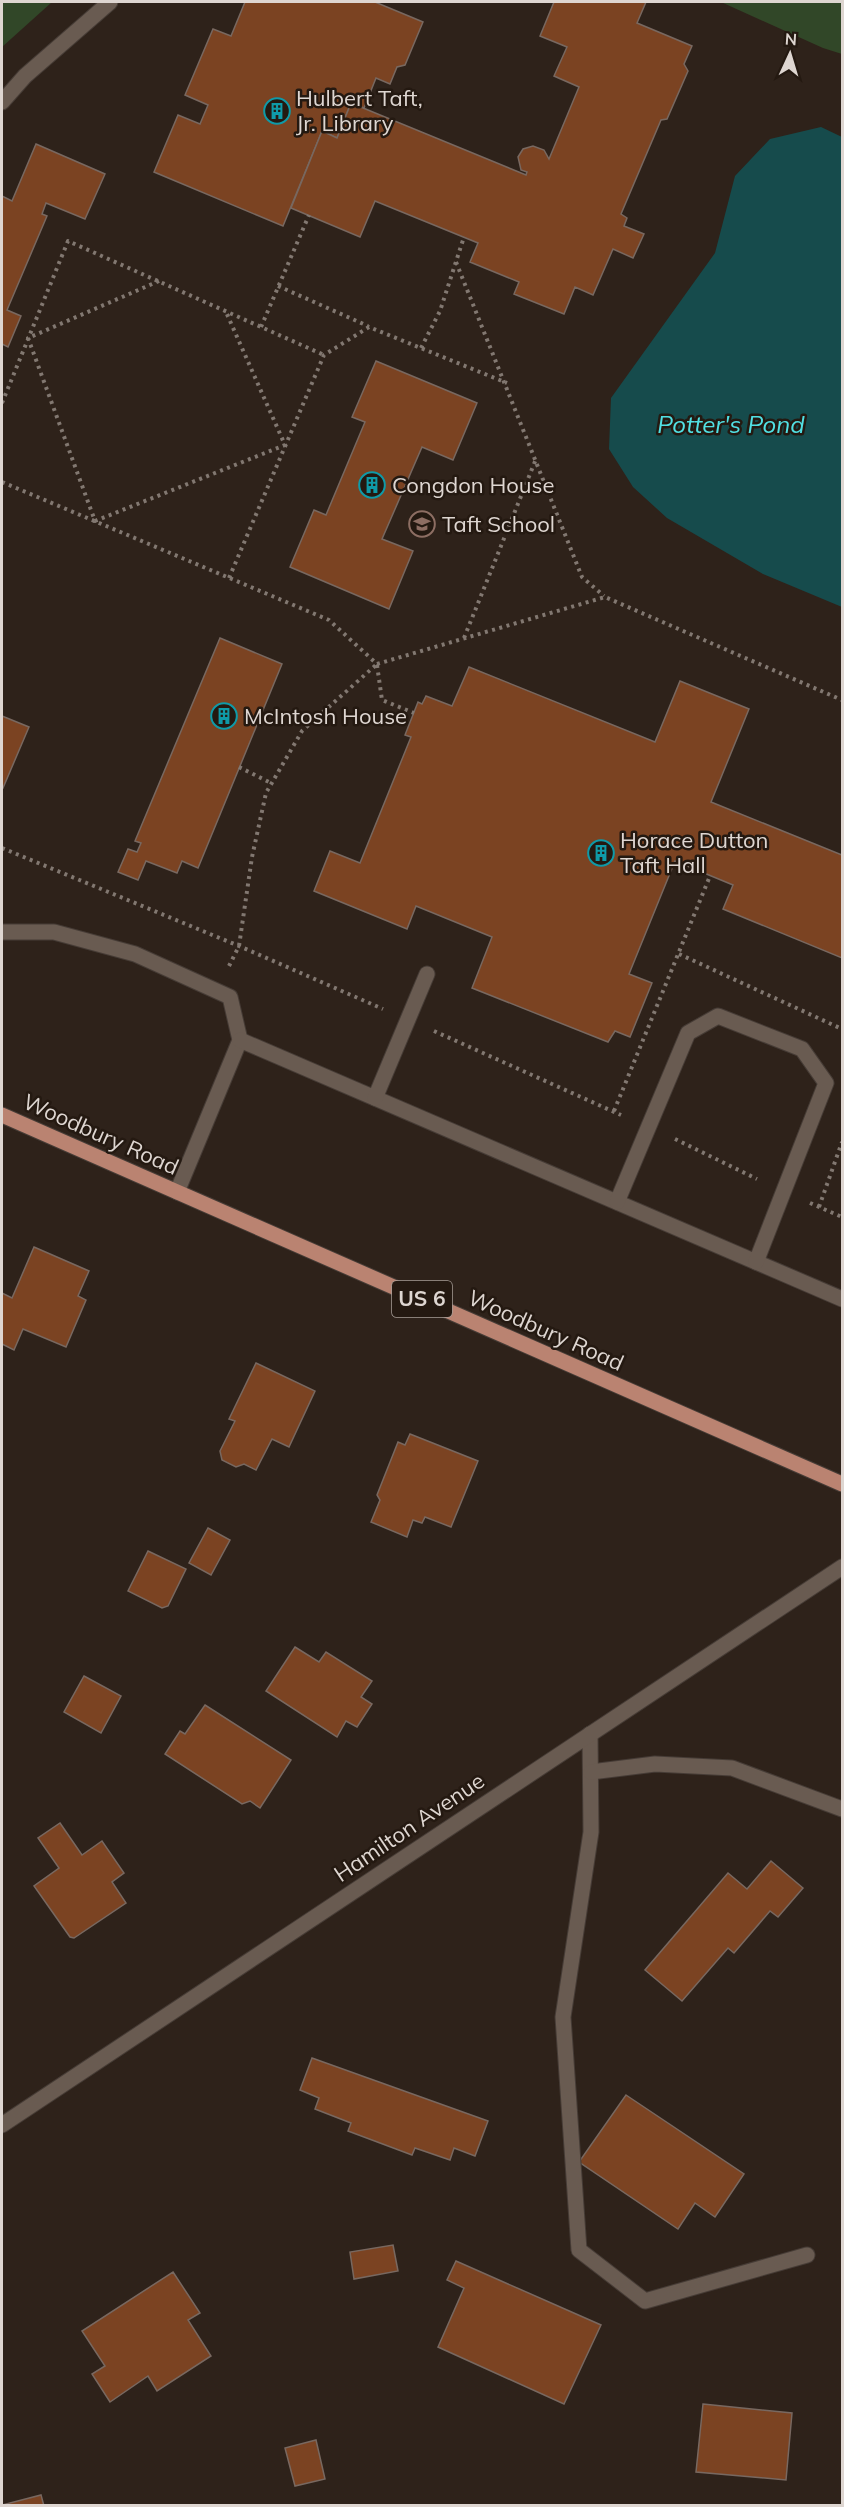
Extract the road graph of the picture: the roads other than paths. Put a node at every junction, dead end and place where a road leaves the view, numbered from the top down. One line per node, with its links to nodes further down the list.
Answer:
1 (111, 2): 2 (street)
2 (2, 102)
3 (2, 932): 5 (street)
4 (427, 974): 6 (street)
5 (240, 1040): 6 (street); 8 (street)
6 (375, 1098): 9 (street)
7 (2, 1114): 8 (main road, Woodbury Road / US 6)
8 (177, 1192): 12 (main road, Woodbury Road / US 6)
9 (617, 1202): 10 (street); 10 (street)
10 (756, 1262): 11 (street)
11 (843, 1299)
12 (843, 1484)
13 (843, 1567): 14 (street, Hamilton Avenue)
14 (590, 1734): 15 (street); 17 (street, Hamilton Avenue)
15 (591, 1772): 16 (street); 18 (street)
16 (843, 1809)
17 (2, 2125)
18 (807, 2255)

